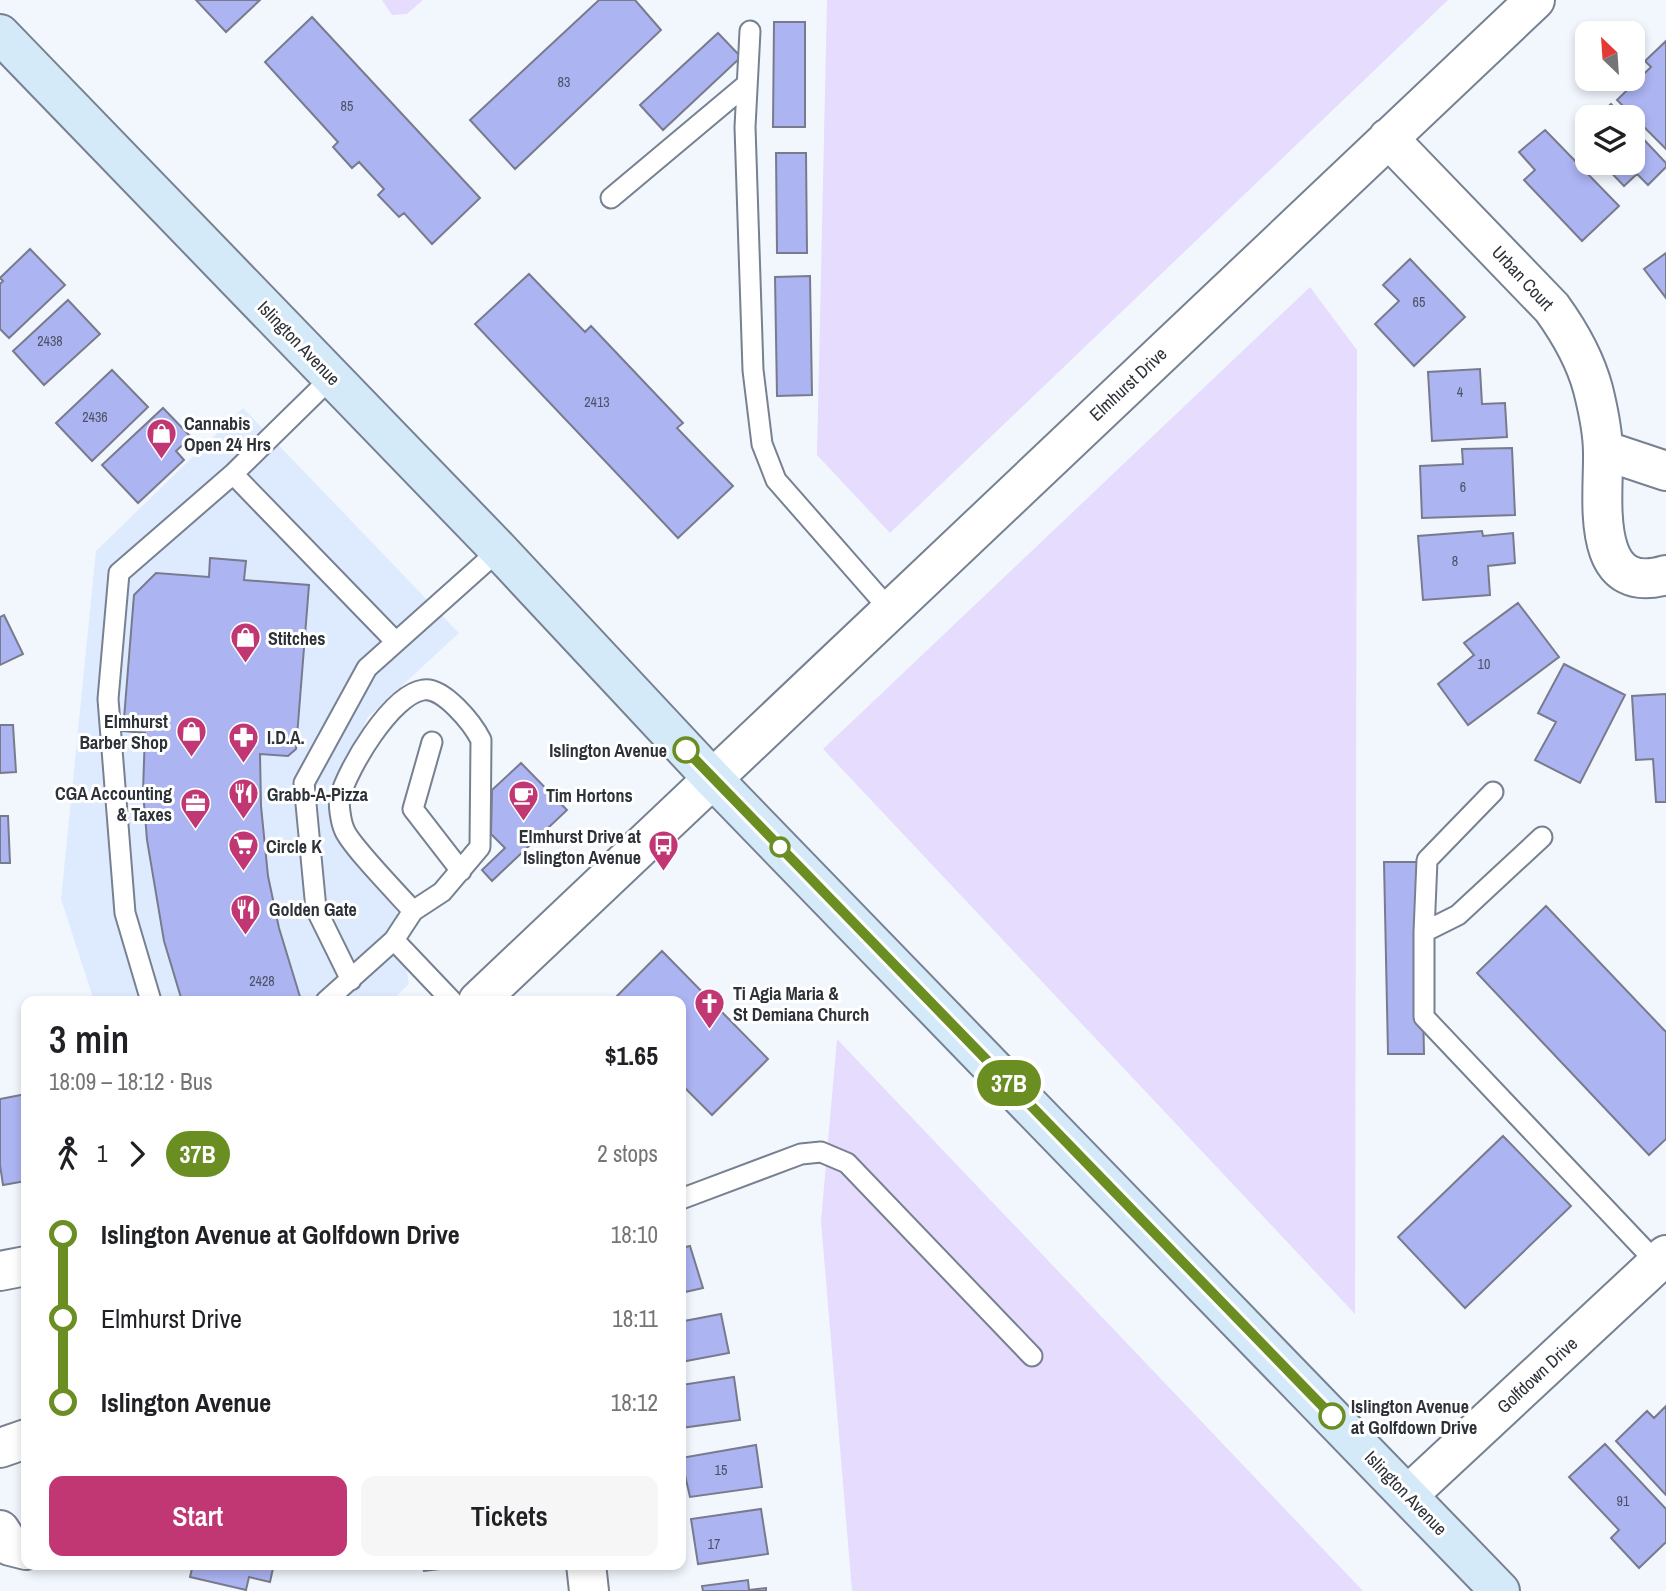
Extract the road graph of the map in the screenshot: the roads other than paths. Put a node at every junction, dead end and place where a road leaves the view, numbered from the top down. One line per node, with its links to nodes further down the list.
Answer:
1 (1535, 0): 5 (street, Elmhurst Drive)
2 (750, 31): 4 (lane)
3 (0, 34): 7 (main road, Islington Avenue)
4 (747, 84): 6 (lane); 13 (lane)
5 (1388, 138): 8 (street, Urban Court); 13 (street, Elmhurst Drive)
6 (611, 198)
7 (332, 377): 10 (lane); 11 (main road, Islington Avenue)
8 (1603, 450): 9 (street); 12 (street, Urban Court)
9 (1666, 471)
10 (233, 474): 14 (lane); 24 (lane)
11 (499, 550): 14 (lane); 16 (main road, Islington Avenue)
12 (1666, 575)
13 (890, 610): 16 (street, Elmhurst Drive)
14 (396, 642): 23 (lane)
15 (432, 742): 19 (lane)
16 (712, 778): 27 (street, Elmhurst Drive); 35 (main road, Islington Avenue)
17 (1493, 792): 21 (lane)
18 (1542, 837): 21 (lane)
19 (460, 871): 20 (lane); 20 (lane)
20 (413, 911): 22 (lane)
21 (1424, 932): 29 (lane)
22 (394, 940): 23 (lane); 26 (lane)
23 (351, 980): 25 (lane)
24 (150, 996)
25 (332, 996)
26 (447, 996)
27 (483, 996)
28 (686, 1197): 32 (lane)
29 (1661, 1259): 35 (street, Golfdown Drive)
30 (21, 1267): 31 (street)
31 (0, 1271)
32 (1032, 1356)
33 (21, 1441): 34 (street)
34 (0, 1448)
35 (1408, 1495): 40 (main road, Islington Avenue)
36 (0, 1530): 37 (street)
37 (21, 1549)
38 (587, 1570): 39 (street)
39 (589, 1591)
40 (1500, 1591)

